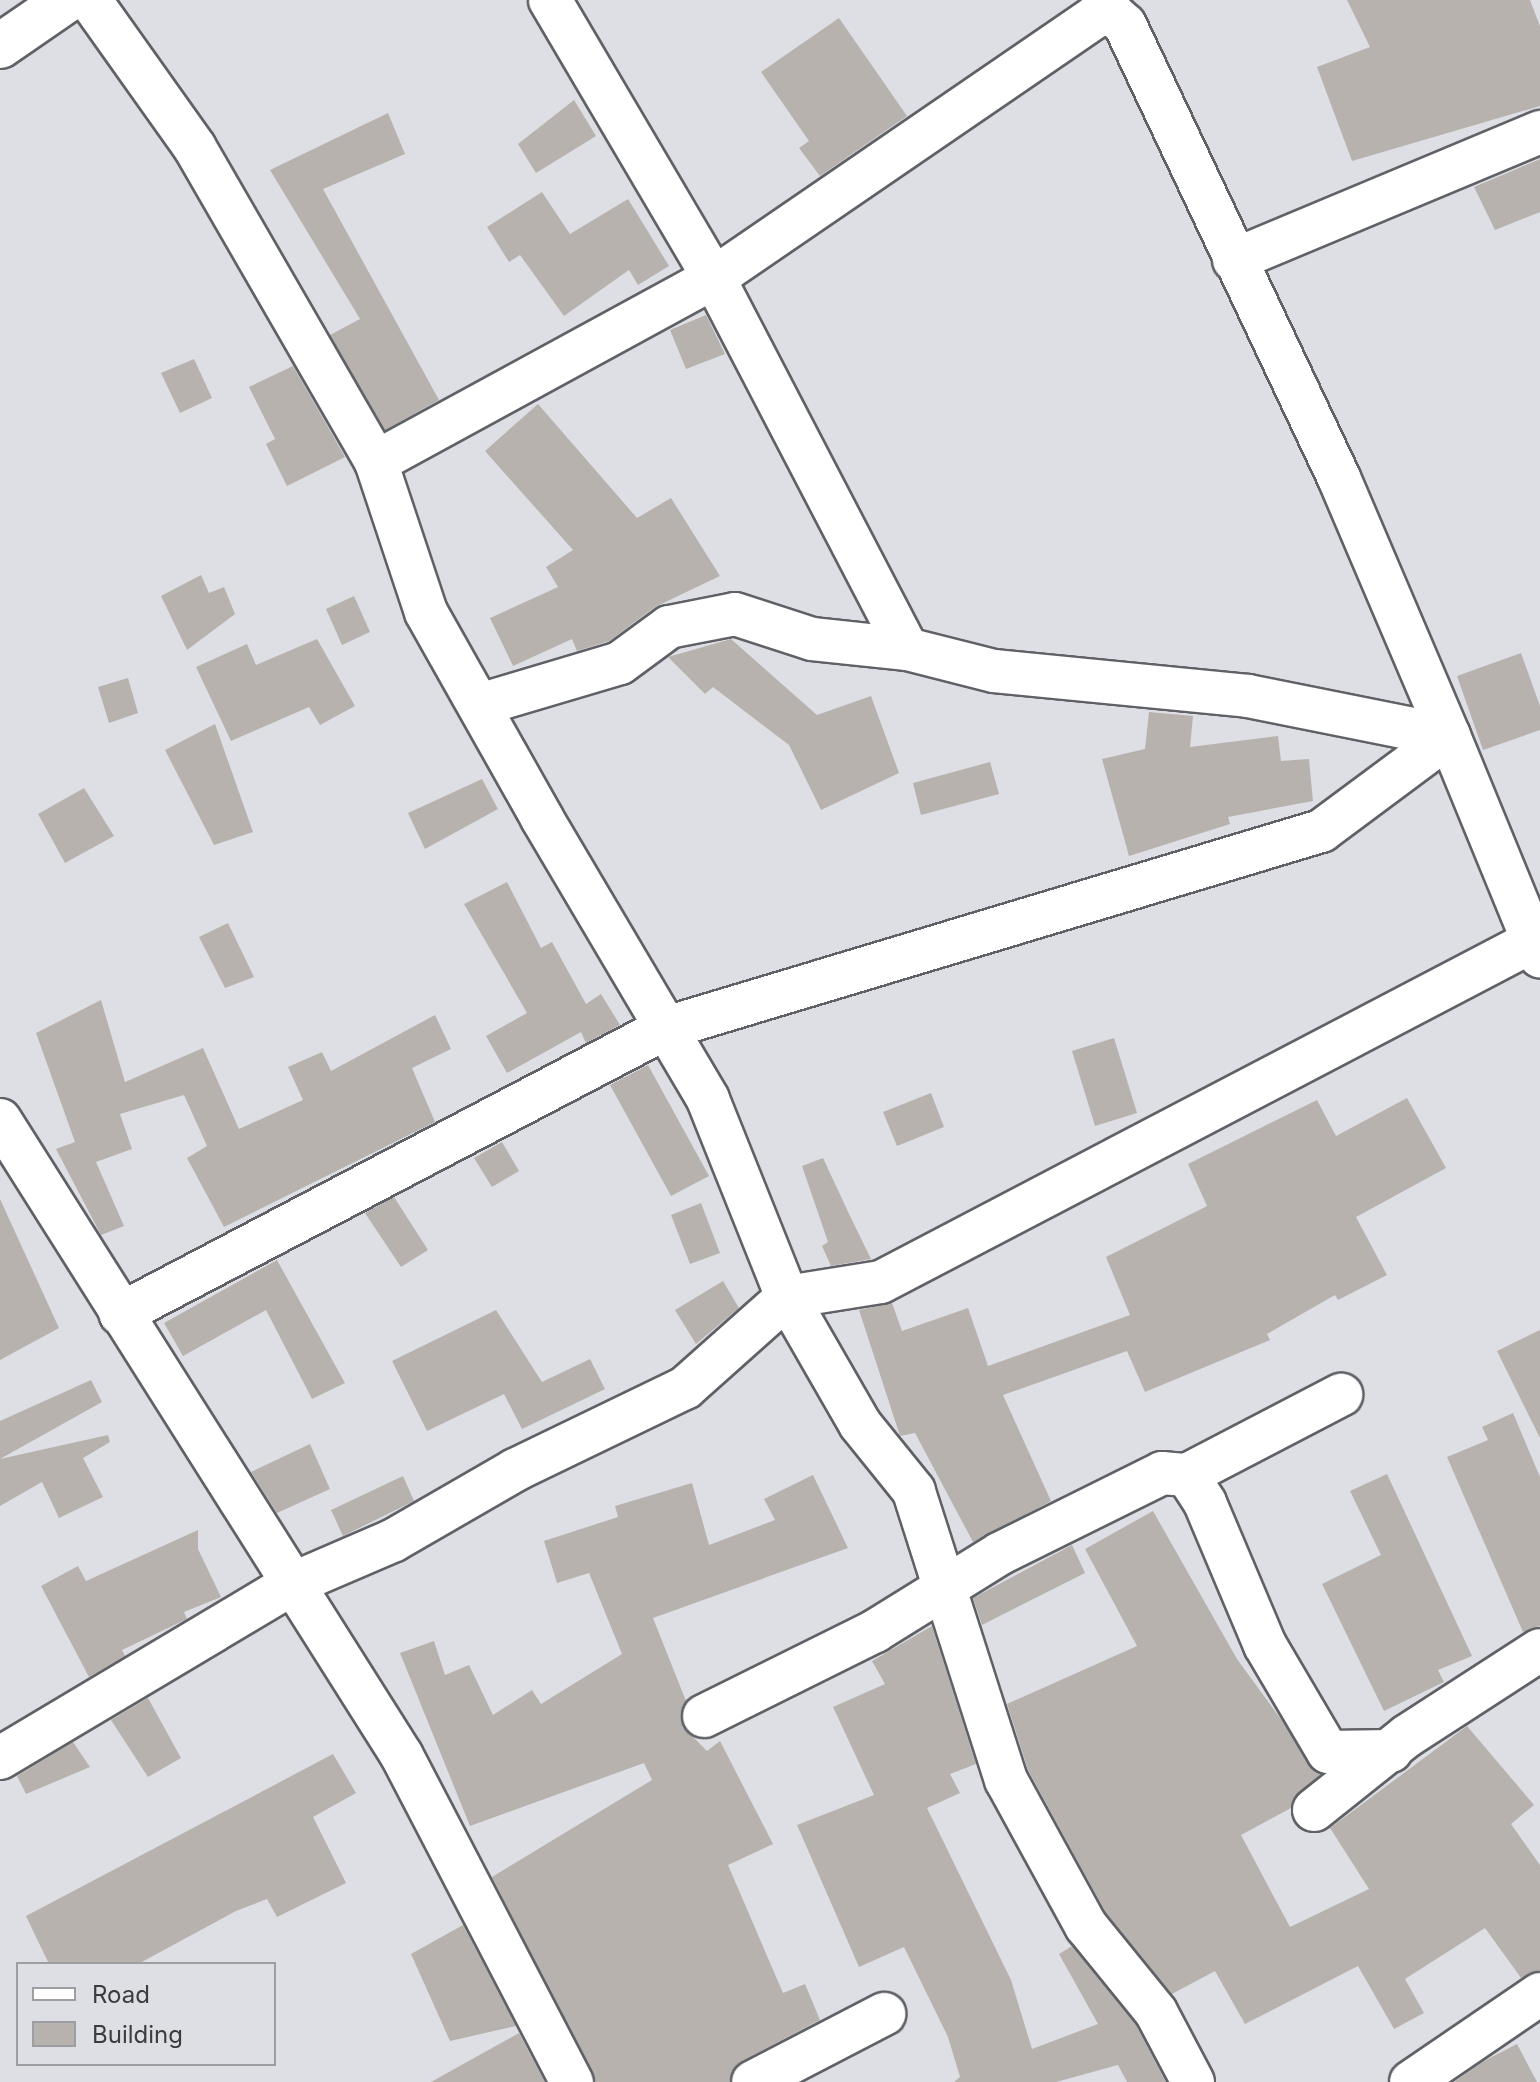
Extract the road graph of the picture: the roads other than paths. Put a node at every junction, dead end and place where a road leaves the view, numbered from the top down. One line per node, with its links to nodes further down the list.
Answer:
1 (67, 0): 4 (highway)
2 (90, 0): 8 (street)
3 (550, 0): 7 (street)
4 (0, 46)
5 (1540, 132): 6 (street)
6 (1234, 260): 7 (street); 11 (street)
7 (714, 278): 8 (street); 9 (street)
8 (376, 462): 10 (street)
9 (907, 649): 10 (street); 11 (street)
10 (479, 705): 13 (street)
11 (1449, 736): 12 (street); 13 (street)
12 (1537, 949): 15 (street)
13 (666, 1028): 15 (street); 16 (street)
14 (0, 1120): 16 (street)
15 (787, 1297): 19 (street); 20 (street)
16 (120, 1314): 19 (street)
17 (1341, 1395): 18 (street)
18 (1187, 1475): 20 (street); 23 (street)
19 (292, 1584): 24 (street); 28 (street)
20 (941, 1585): 22 (street); 30 (street)
21 (1540, 1650): 23 (street)
22 (704, 1716)
23 (1391, 1751): 25 (street)
24 (0, 1758)
25 (1314, 1810)
26 (1540, 1994): 31 (street)
27 (884, 2014): 29 (street)
28 (572, 2082)
29 (753, 2082)
30 (1193, 2082)
31 (1411, 2082)

